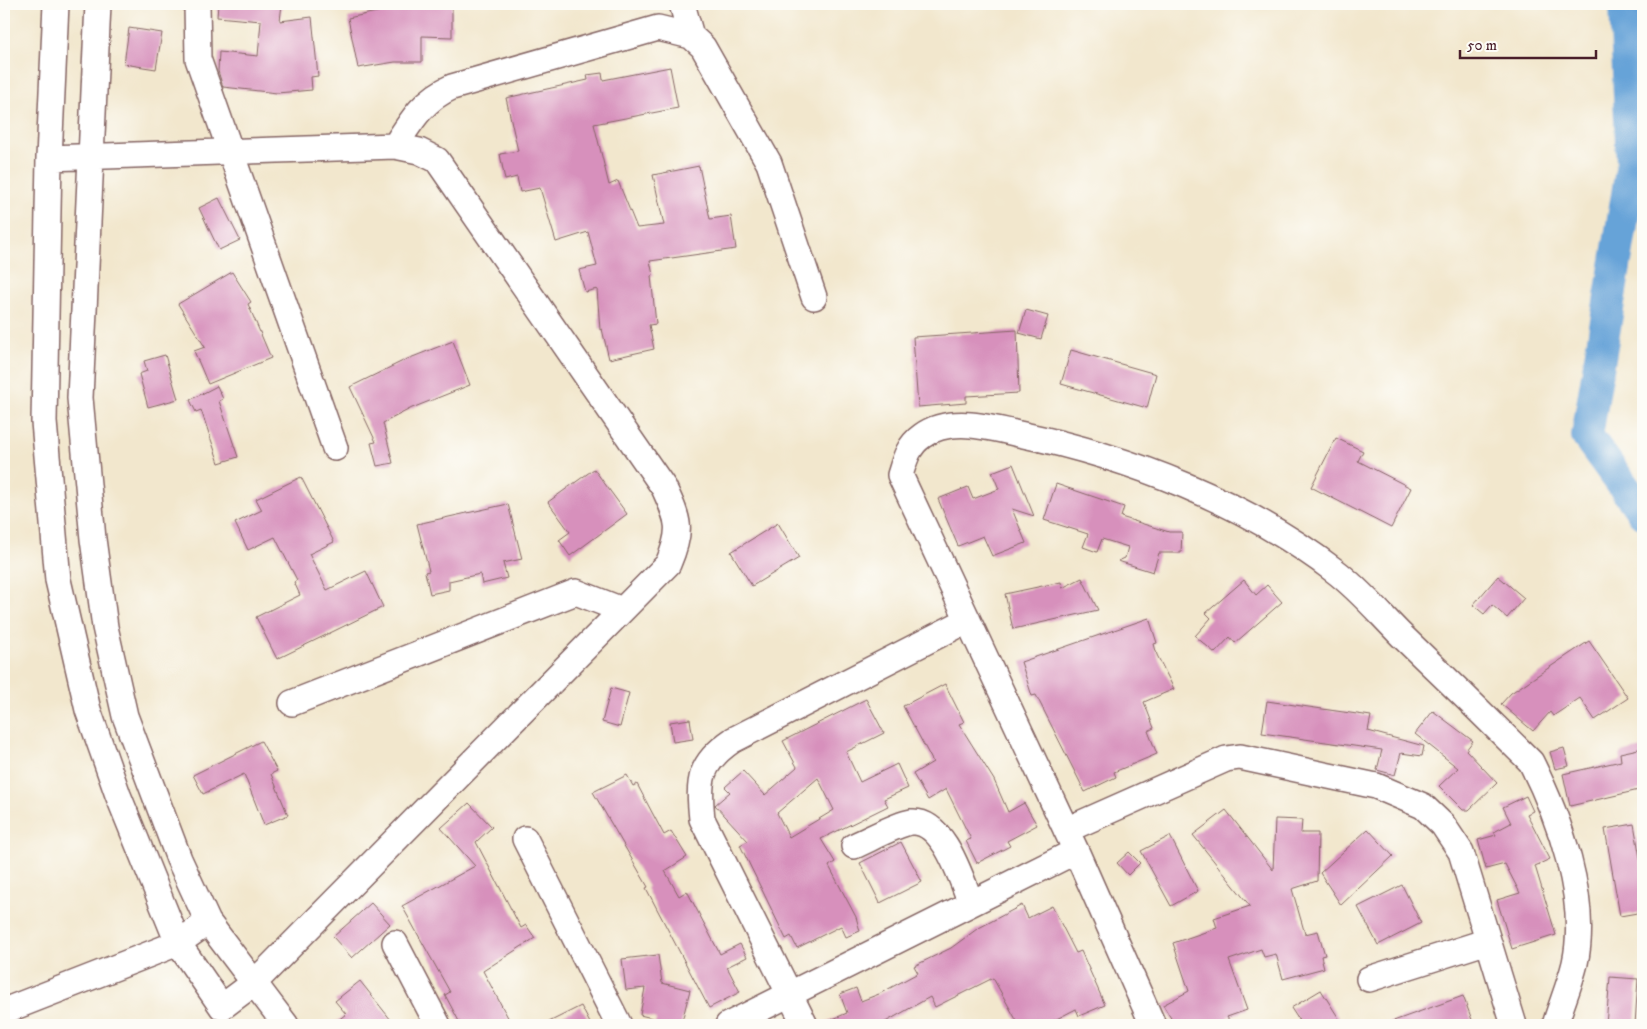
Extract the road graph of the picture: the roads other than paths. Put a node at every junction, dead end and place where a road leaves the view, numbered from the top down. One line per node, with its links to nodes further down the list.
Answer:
1 (56, 4): 8 (street)
2 (98, 4): 9 (street)
3 (197, 4): 7 (street)
4 (682, 4): 5 (street)
5 (690, 36): 6 (street); 10 (street)
6 (395, 146): 7 (street); 12 (street)
7 (232, 153): 9 (street); 11 (street)
8 (49, 158): 9 (street); 21 (street)
9 (90, 158): 19 (street)
10 (814, 297)
11 (335, 448)
12 (622, 610): 14 (street); 24 (street)
13 (968, 620): 16 (street); 25 (street); 34 (street)
14 (292, 703)
15 (525, 839): 29 (street)
16 (1071, 841): 18 (street); 20 (street); 32 (street)
17 (854, 846): 18 (street)
18 (971, 903): 25 (street)
19 (208, 922): 21 (street); 24 (street)
20 (1488, 941): 23 (street); 33 (street)
21 (178, 943): 24 (street); 26 (street)
22 (395, 943): 28 (street)
23 (1369, 979)
24 (254, 983): 27 (street)
25 (789, 993): 30 (street); 31 (street)
26 (4, 1011)
27 (286, 1025)
28 (438, 1025)
29 (619, 1025)
30 (728, 1025)
31 (805, 1025)
32 (1153, 1025)
33 (1514, 1025)
34 (1554, 1025)

